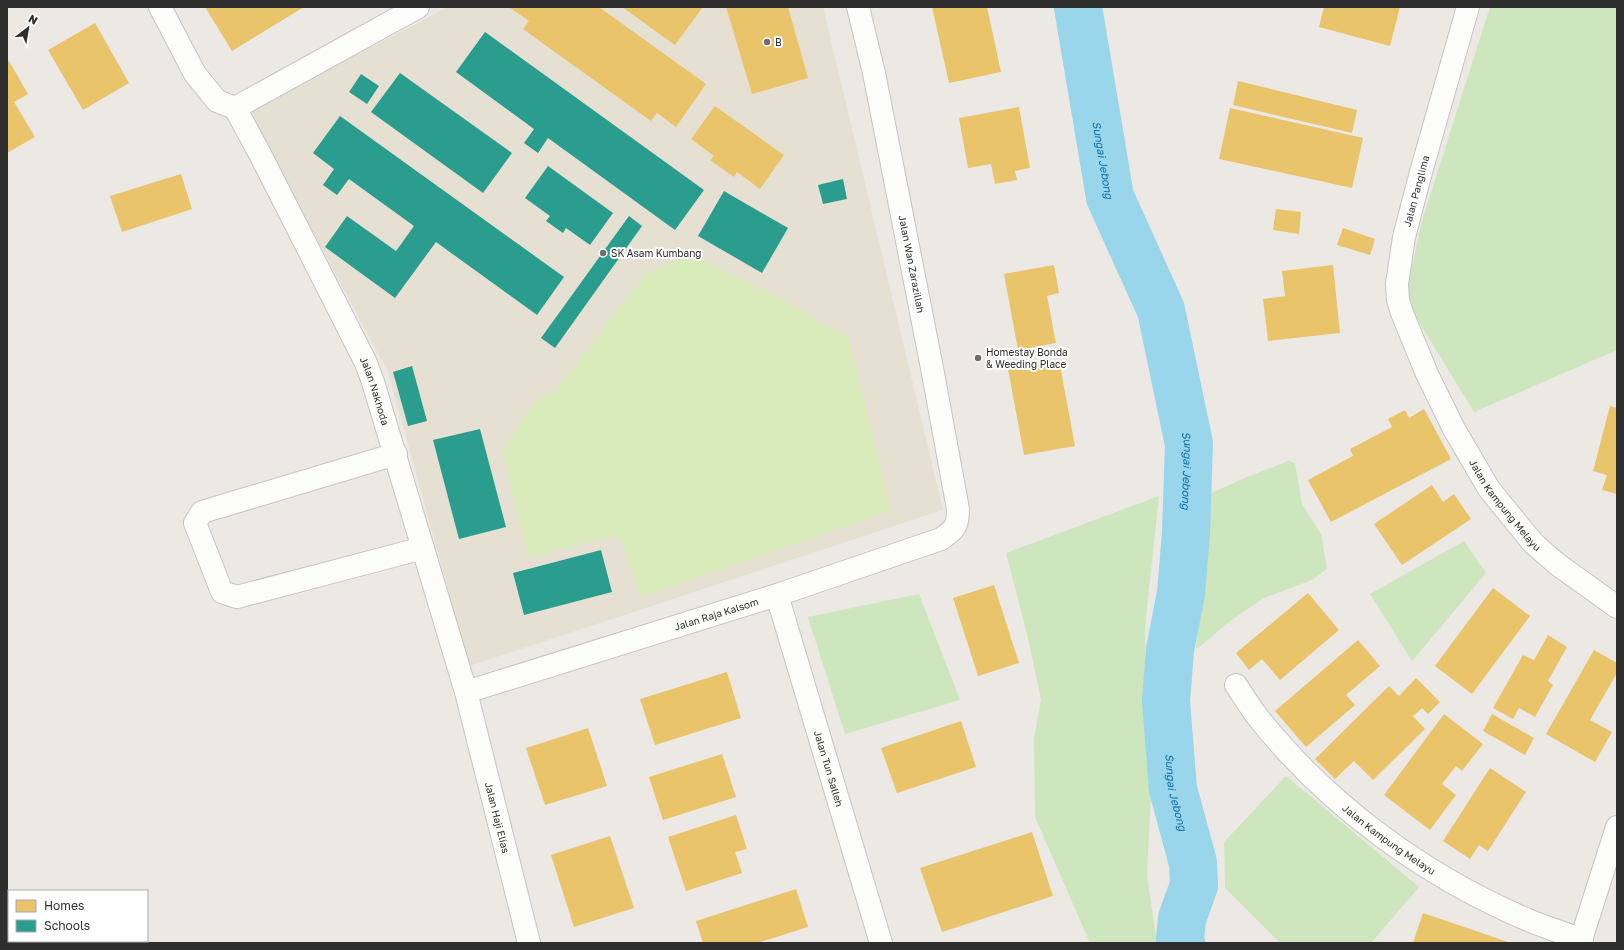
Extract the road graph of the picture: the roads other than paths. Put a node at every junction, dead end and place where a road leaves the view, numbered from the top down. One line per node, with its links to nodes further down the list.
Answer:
1 (418, 7): 5 (street)
2 (858, 7): 8 (street, Jalan Wan Zarazillah)
3 (1468, 7): 6 (street, Jalan Panglima)
4 (161, 8): 5 (street)
5 (235, 108): 7 (street, Jalan Nakhoda)
6 (1427, 374): 11 (street, Jalan Kampung Melayu)
7 (396, 454): 9 (street, Jalan Nakhoda); 9 (street)
8 (958, 522): 10 (street, Jalan Raja Kalsom)
9 (423, 548): 13 (street, Jalan Nakhoda)
10 (777, 594): 13 (street, Jalan Raja Kalsom); 17 (street, Jalan Tun Salleh)
11 (1617, 607)
12 (1236, 685): 15 (street, Jalan Kampung Melayu)
13 (466, 692): 16 (street, Jalan Haji Elias)
14 (1617, 827): 15 (street, Jalan Kampung Melayu)
15 (1581, 941)
16 (529, 943)
17 (881, 943)

